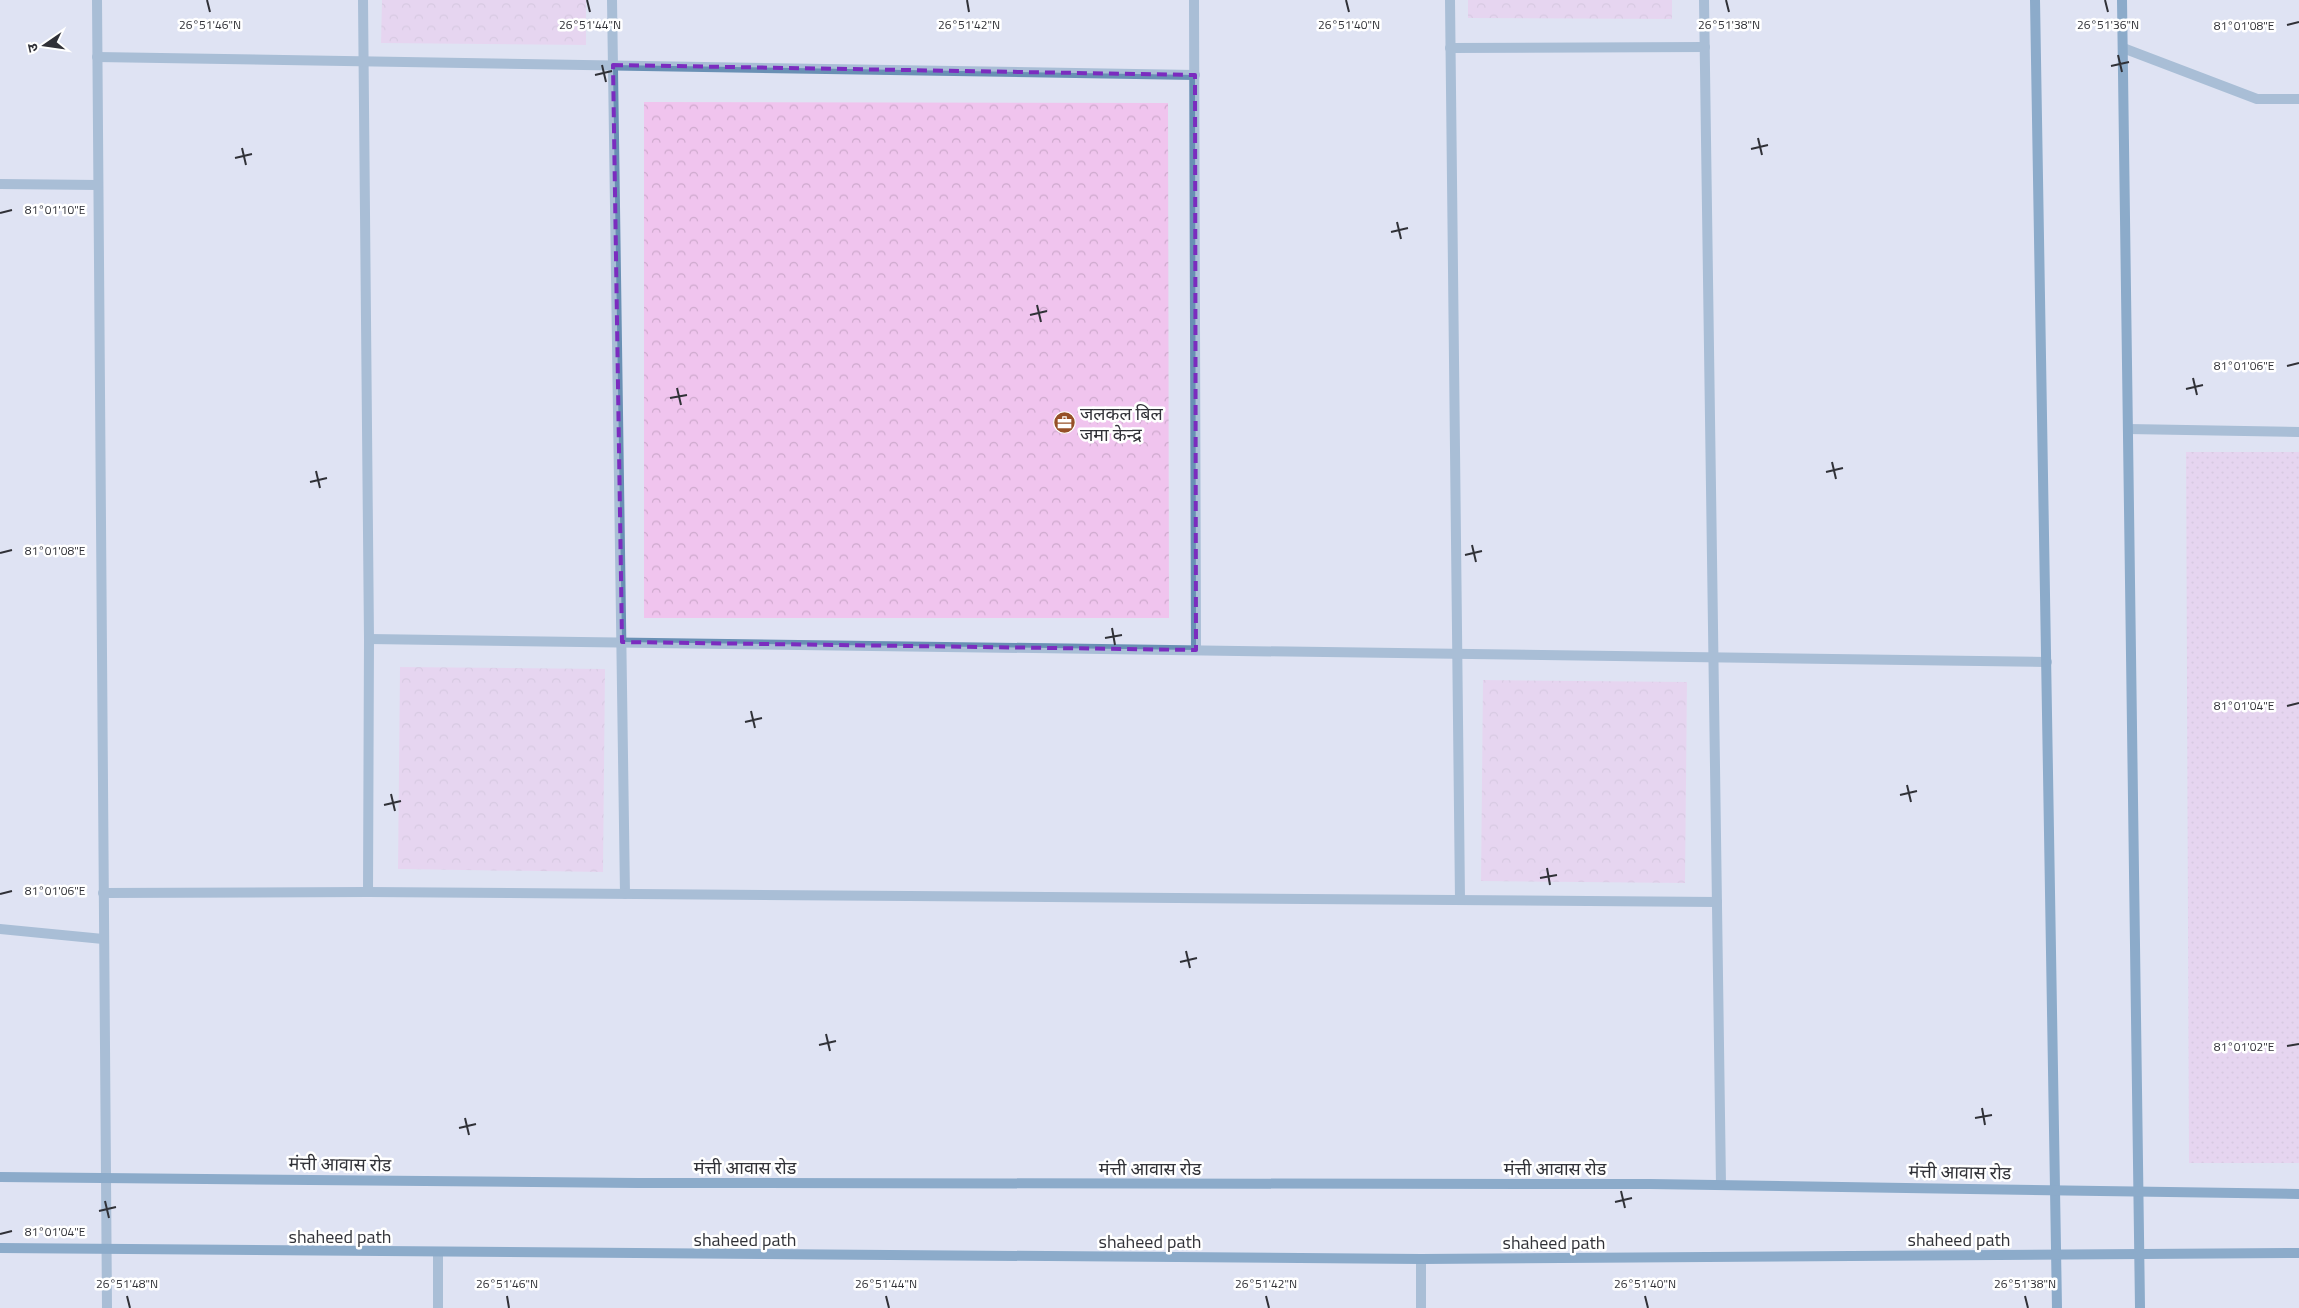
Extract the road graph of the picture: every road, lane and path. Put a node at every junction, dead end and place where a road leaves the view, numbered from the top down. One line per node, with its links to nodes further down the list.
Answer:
1 (97, 0): 12 (street)
2 (363, 0): 13 (street)
3 (612, 0): 14 (street)
4 (1194, 0): 15 (street)
5 (1450, 0): 10 (street)
6 (1704, 0): 9 (street)
7 (2035, 0): 26 (street)
8 (2122, 0): 11 (street)
9 (1705, 47): 10 (street); 25 (street)
10 (1450, 48): 24 (street)
11 (2123, 48): 16 (street); 19 (street)
12 (98, 57): 13 (street); 18 (street)
13 (364, 62): 14 (street); 21 (street)
14 (613, 65): 15 (street); 22 (street)
15 (1195, 75): 23 (street)
16 (2299, 99)
17 (0, 184): 18 (street)
18 (98, 185): 28 (street)
19 (2128, 429): 20 (street); 38 (street)
20 (2299, 432)
21 (369, 639): 22 (street); 27 (street)
22 (622, 642): 23 (street); 29 (street)
23 (1196, 650): 24 (street)
24 (1458, 654): 25 (street); 30 (street)
25 (1714, 657): 26 (street); 31 (street)
26 (2047, 662): 37 (street)
27 (368, 892): 28 (street); 29 (street)
28 (103, 893): 33 (street)
29 (626, 894): 30 (street)
30 (1460, 900): 31 (street)
31 (1717, 902): 36 (street)
32 (0, 929): 33 (street)
33 (103, 939): 35 (street)
34 (0, 1177): 35 (street, मंत्ती आवास रोड)
35 (105, 1178): 36 (street, मंत्ती आवास रोड); 41 (street)
36 (1721, 1185): 37 (street, मंत्ती आवास रोड)
37 (2056, 1190): 38 (street, मंत्ती आवास रोड); 45 (street)
38 (2138, 1191): 39 (street, मंत्ती आवास रोड); 44 (street)
39 (2299, 1194)
40 (0, 1248): 41 (street, shaheed path)
41 (106, 1249): 42 (street, shaheed path); 47 (street)
42 (438, 1253): 46 (street, shaheed path); 48 (street)
43 (2299, 1253): 44 (street, shaheed path)
44 (2139, 1254): 45 (street, shaheed path); 51 (street)
45 (2056, 1255): 46 (street, shaheed path); 50 (street)
46 (1421, 1259): 49 (street)
47 (106, 1308)
48 (438, 1308)
49 (1422, 1308)
50 (2057, 1308)
51 (2140, 1308)

